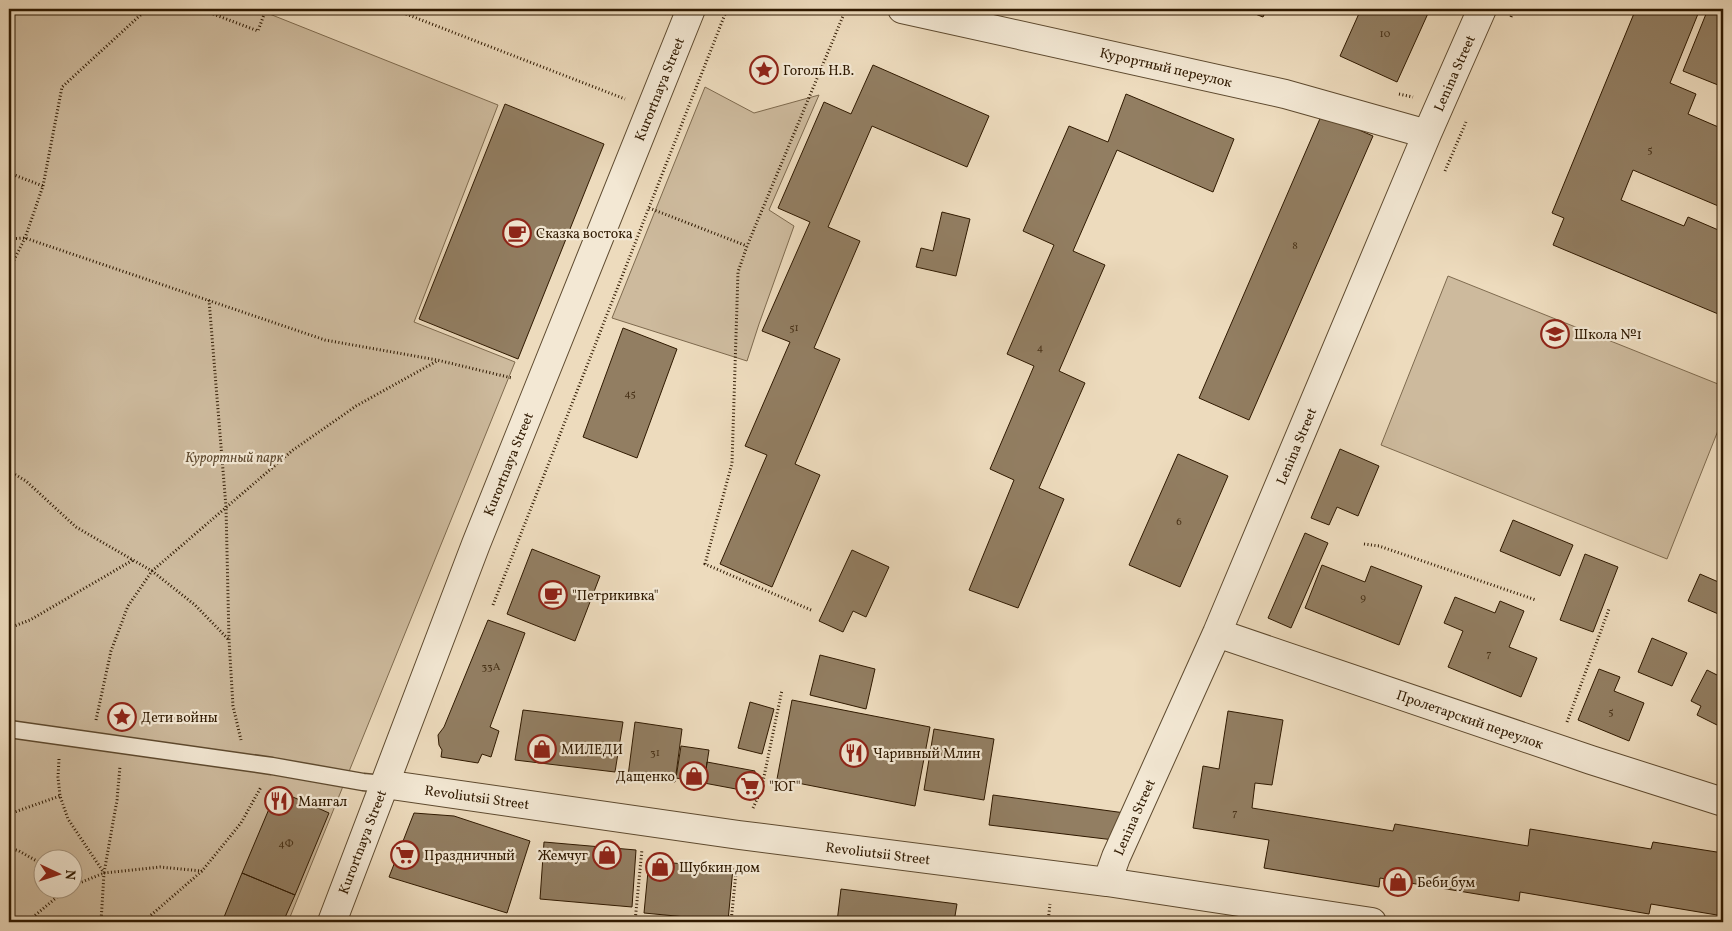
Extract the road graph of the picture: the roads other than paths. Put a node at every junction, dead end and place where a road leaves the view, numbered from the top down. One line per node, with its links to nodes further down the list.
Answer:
1 (691, 9): 7 (street, Kurortnaya Street)
2 (902, 9): 4 (street, Курортный переулок)
3 (1482, 9): 4 (street, Lenina Street)
4 (1427, 134): 5 (street, Lenina Street)
5 (1217, 633): 8 (street, Пролетарский переулок); 9 (street, Lenina Street)
6 (9, 729): 7 (lane)
7 (384, 784): 9 (street, Revoliutsii Street); 10 (street, Kurortnaya Street)
8 (1723, 802)
9 (1107, 882): 11 (street, Revoliutsii Street)
10 (332, 922)
11 (1372, 922)

